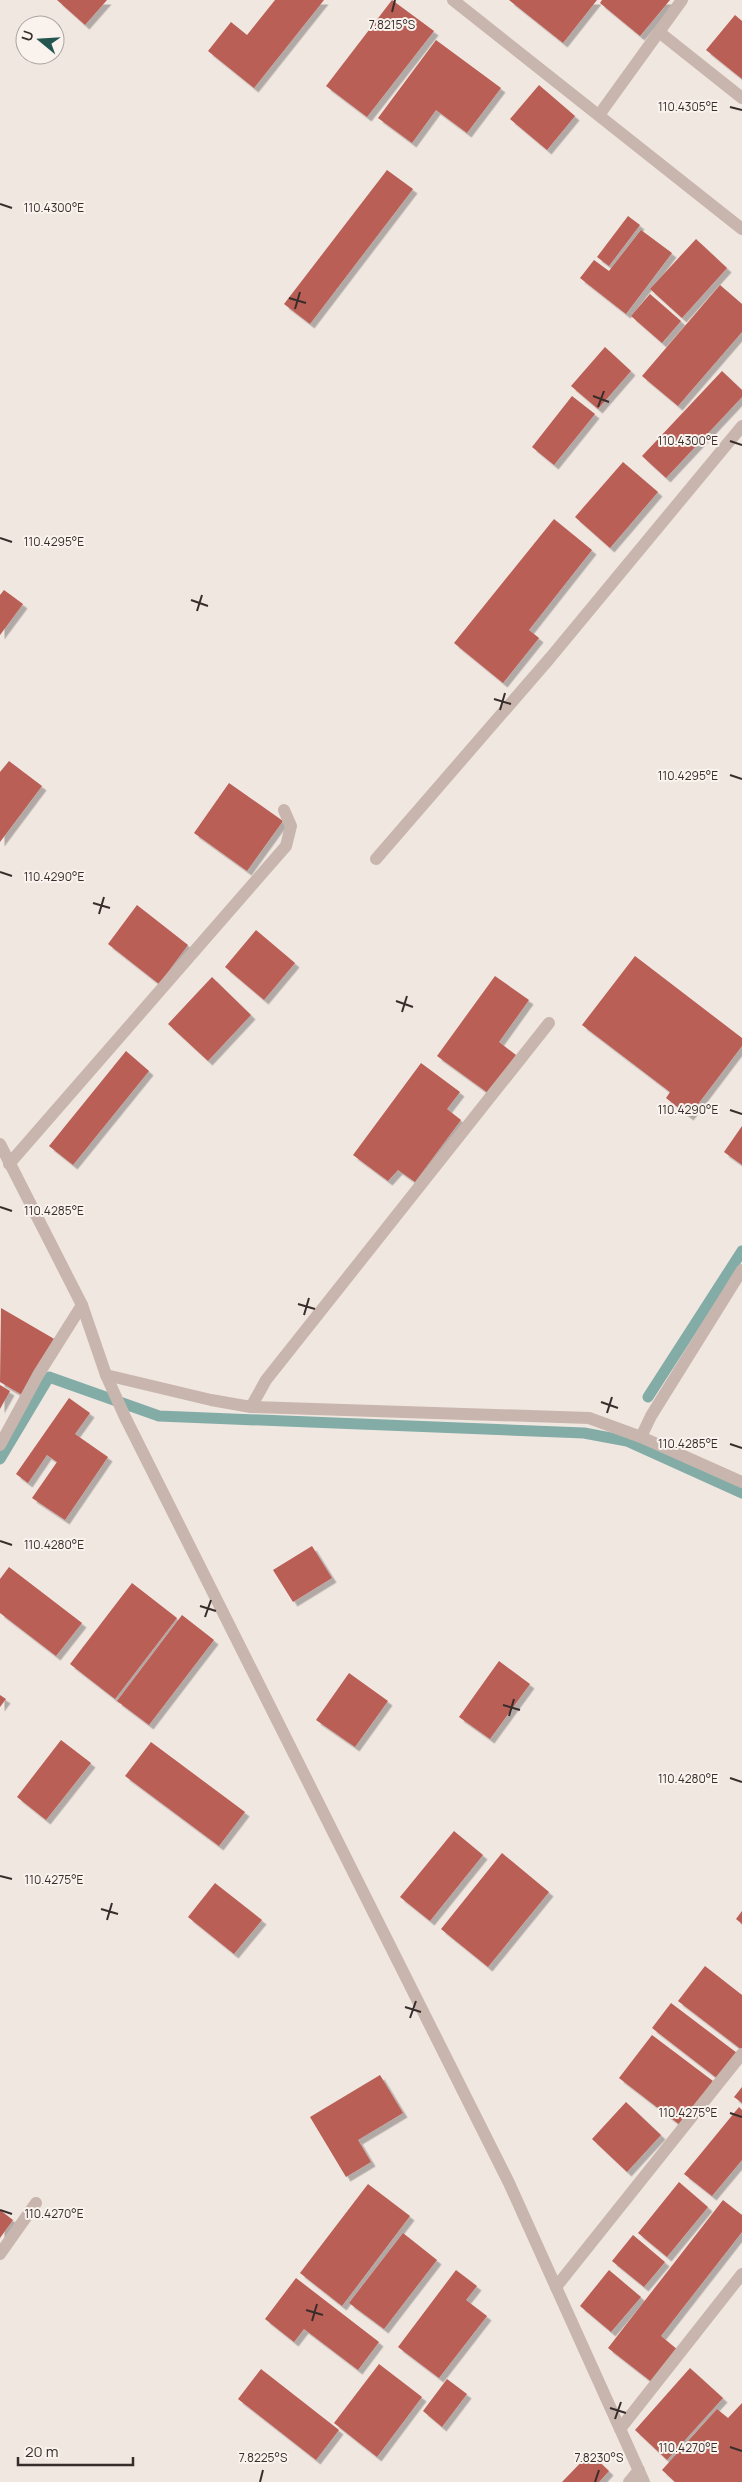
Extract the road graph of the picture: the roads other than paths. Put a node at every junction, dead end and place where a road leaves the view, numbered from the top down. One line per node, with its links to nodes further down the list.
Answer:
1 (453, 0): 5 (street)
2 (682, 0): 3 (street)
3 (659, 32): 4 (street); 5 (street)
4 (742, 98)
5 (599, 115): 6 (street)
6 (742, 229)
7 (742, 426): 9 (street)
8 (284, 810): 12 (street)
9 (376, 859)
10 (549, 1023): 16 (street)
11 (0, 1144): 12 (street)
12 (9, 1164): 14 (street)
13 (742, 1270): 17 (street)
14 (82, 1305): 15 (street); 18 (street)
15 (106, 1375): 16 (street); 24 (street)
16 (251, 1407): 17 (street)
17 (641, 1437): 19 (street)
18 (0, 1445)
19 (742, 1482)
20 (742, 2054): 24 (street)
21 (36, 2203): 22 (street)
22 (0, 2254)
23 (742, 2274): 25 (street)
24 (556, 2287): 25 (street)
25 (620, 2430): 26 (street)
26 (641, 2476): 27 (street)
27 (630, 2482)

